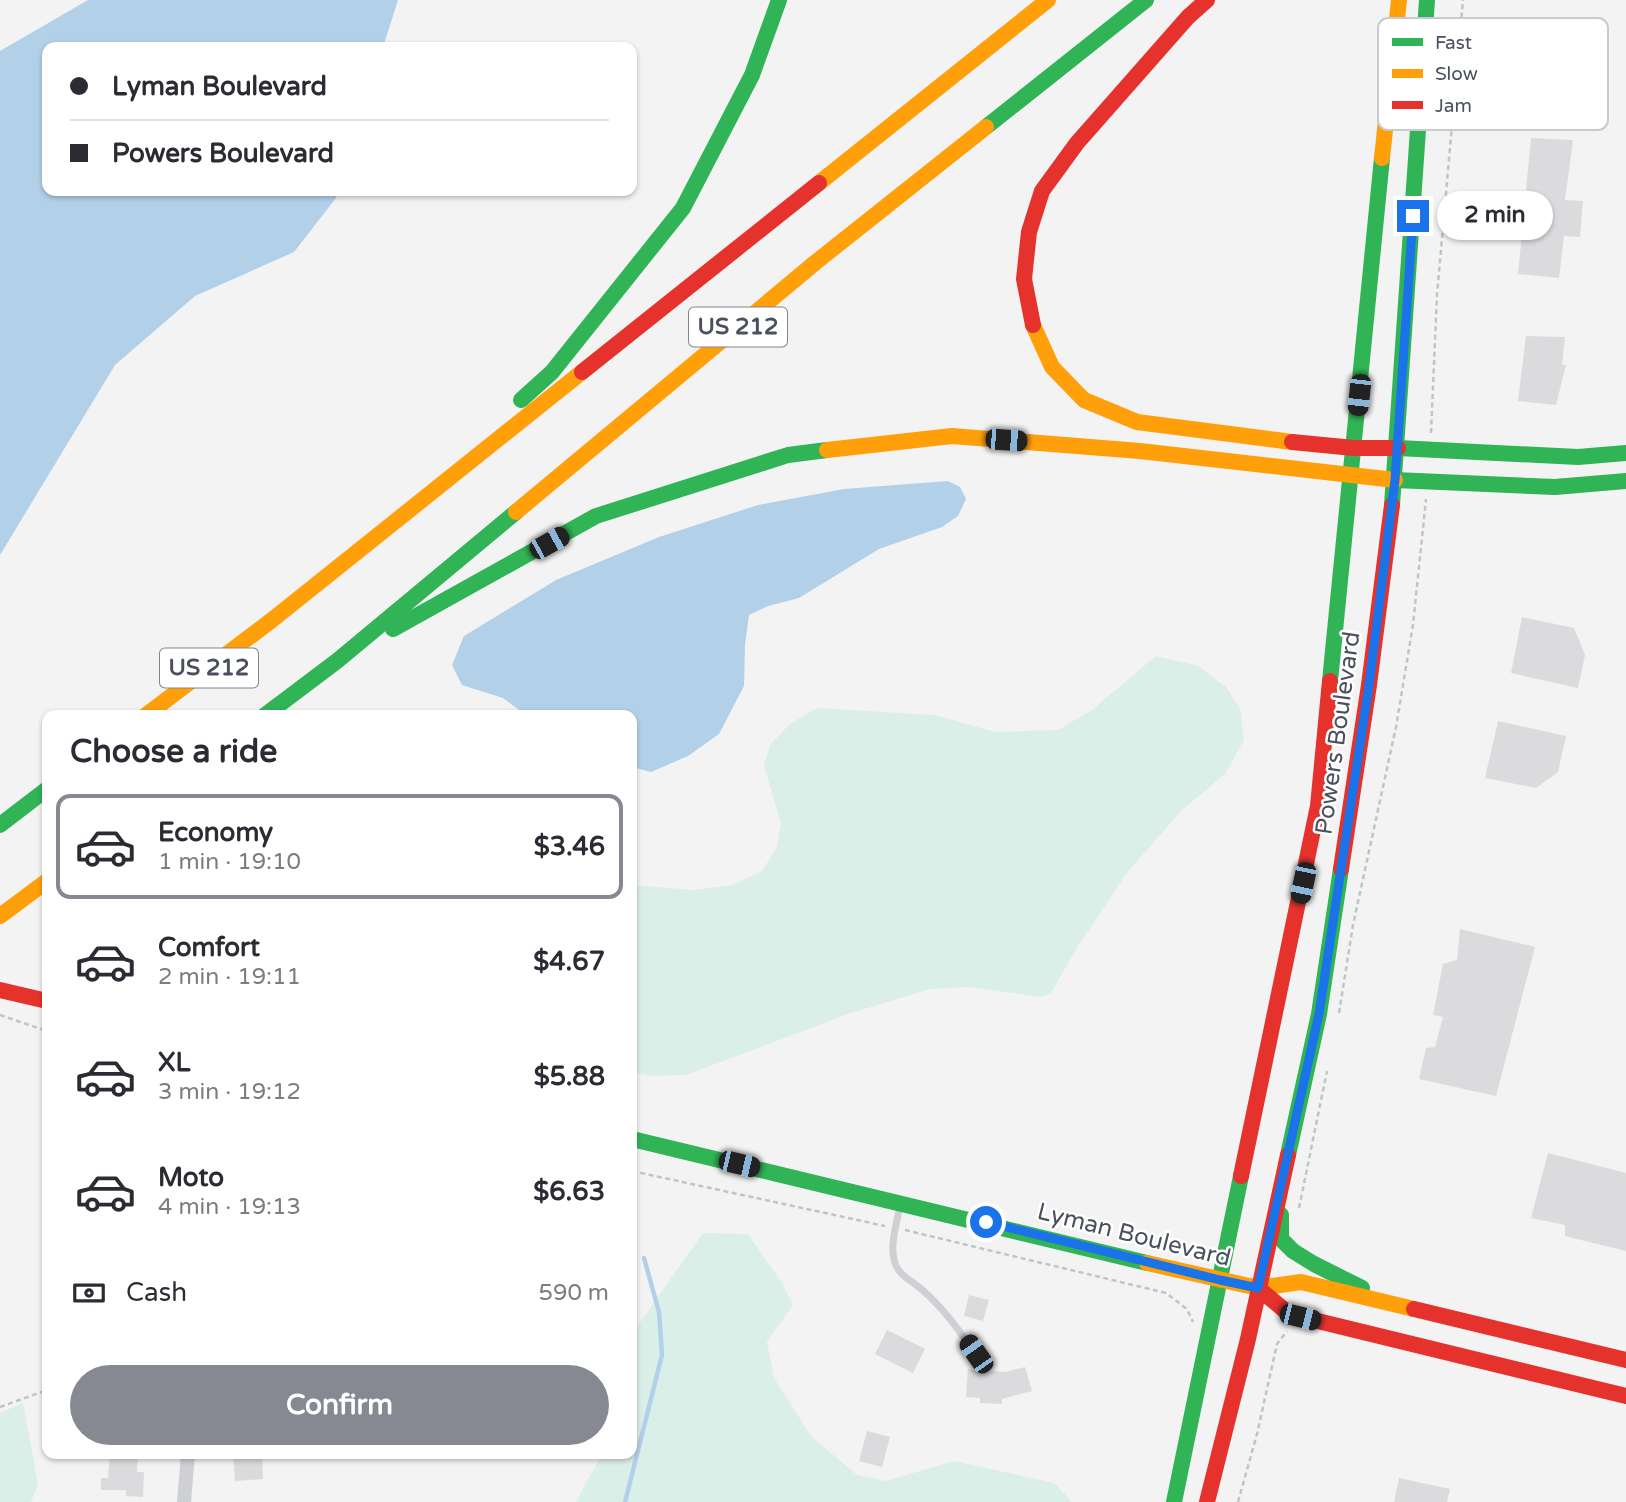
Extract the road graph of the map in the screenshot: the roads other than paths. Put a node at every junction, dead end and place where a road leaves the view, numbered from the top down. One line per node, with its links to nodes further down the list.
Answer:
1 (779, 0): 17 (main road)
2 (1048, 0): 17 (main road, US 212)
3 (1146, 0): 18 (main road, US 212)
4 (1207, 0): 11 (main road)
5 (1399, 0): 7 (main road, Powers Boulevard)
6 (1427, 0): 8 (main road, Powers Boulevard)
7 (1397, 18)
8 (1426, 18)
9 (1386, 130): 11 (main road, Powers Boulevard)
10 (1419, 130): 12 (main road, Powers Boulevard)
11 (1354, 448): 12 (main road); 14 (main road, Powers Boulevard)
12 (1398, 448): 13 (main road); 15 (main road, Powers Boulevard)
13 (1626, 453)
14 (1349, 474): 15 (main road); 18 (main road); 30 (main road, Powers Boulevard)
15 (1395, 480): 16 (main road); 28 (main road, Powers Boulevard)
16 (1626, 481)
17 (272, 620): 19 (main road, US 212)
18 (337, 661): 20 (main road, US 212)
19 (153, 710)
20 (272, 710)
21 (42, 793): 22 (main road)
22 (0, 825)
23 (42, 884): 24 (main road)
24 (0, 916)
25 (0, 990): 26 (main road)
26 (42, 1000)
27 (637, 1140): 29 (main road, Lyman Boulevard)
28 (1282, 1180): 31 (main road, Powers Boulevard); 32 (main road)
29 (900, 1202): 30 (main road, Lyman Boulevard); 33 (lane)
30 (1220, 1280): 31 (main road, Lyman Boulevard); 38 (main road, Powers Boulevard)
31 (1258, 1288): 32 (main road, Lyman Boulevard); 35 (main road, Lyman Boulevard); 39 (main road, Powers Boulevard)
32 (1405, 1307): 34 (main road, Lyman Boulevard)
33 (976, 1354)
34 (1626, 1360)
35 (1626, 1396)
36 (188, 1459): 37 (street)
37 (184, 1502)
38 (1174, 1502)
39 (1207, 1502)

